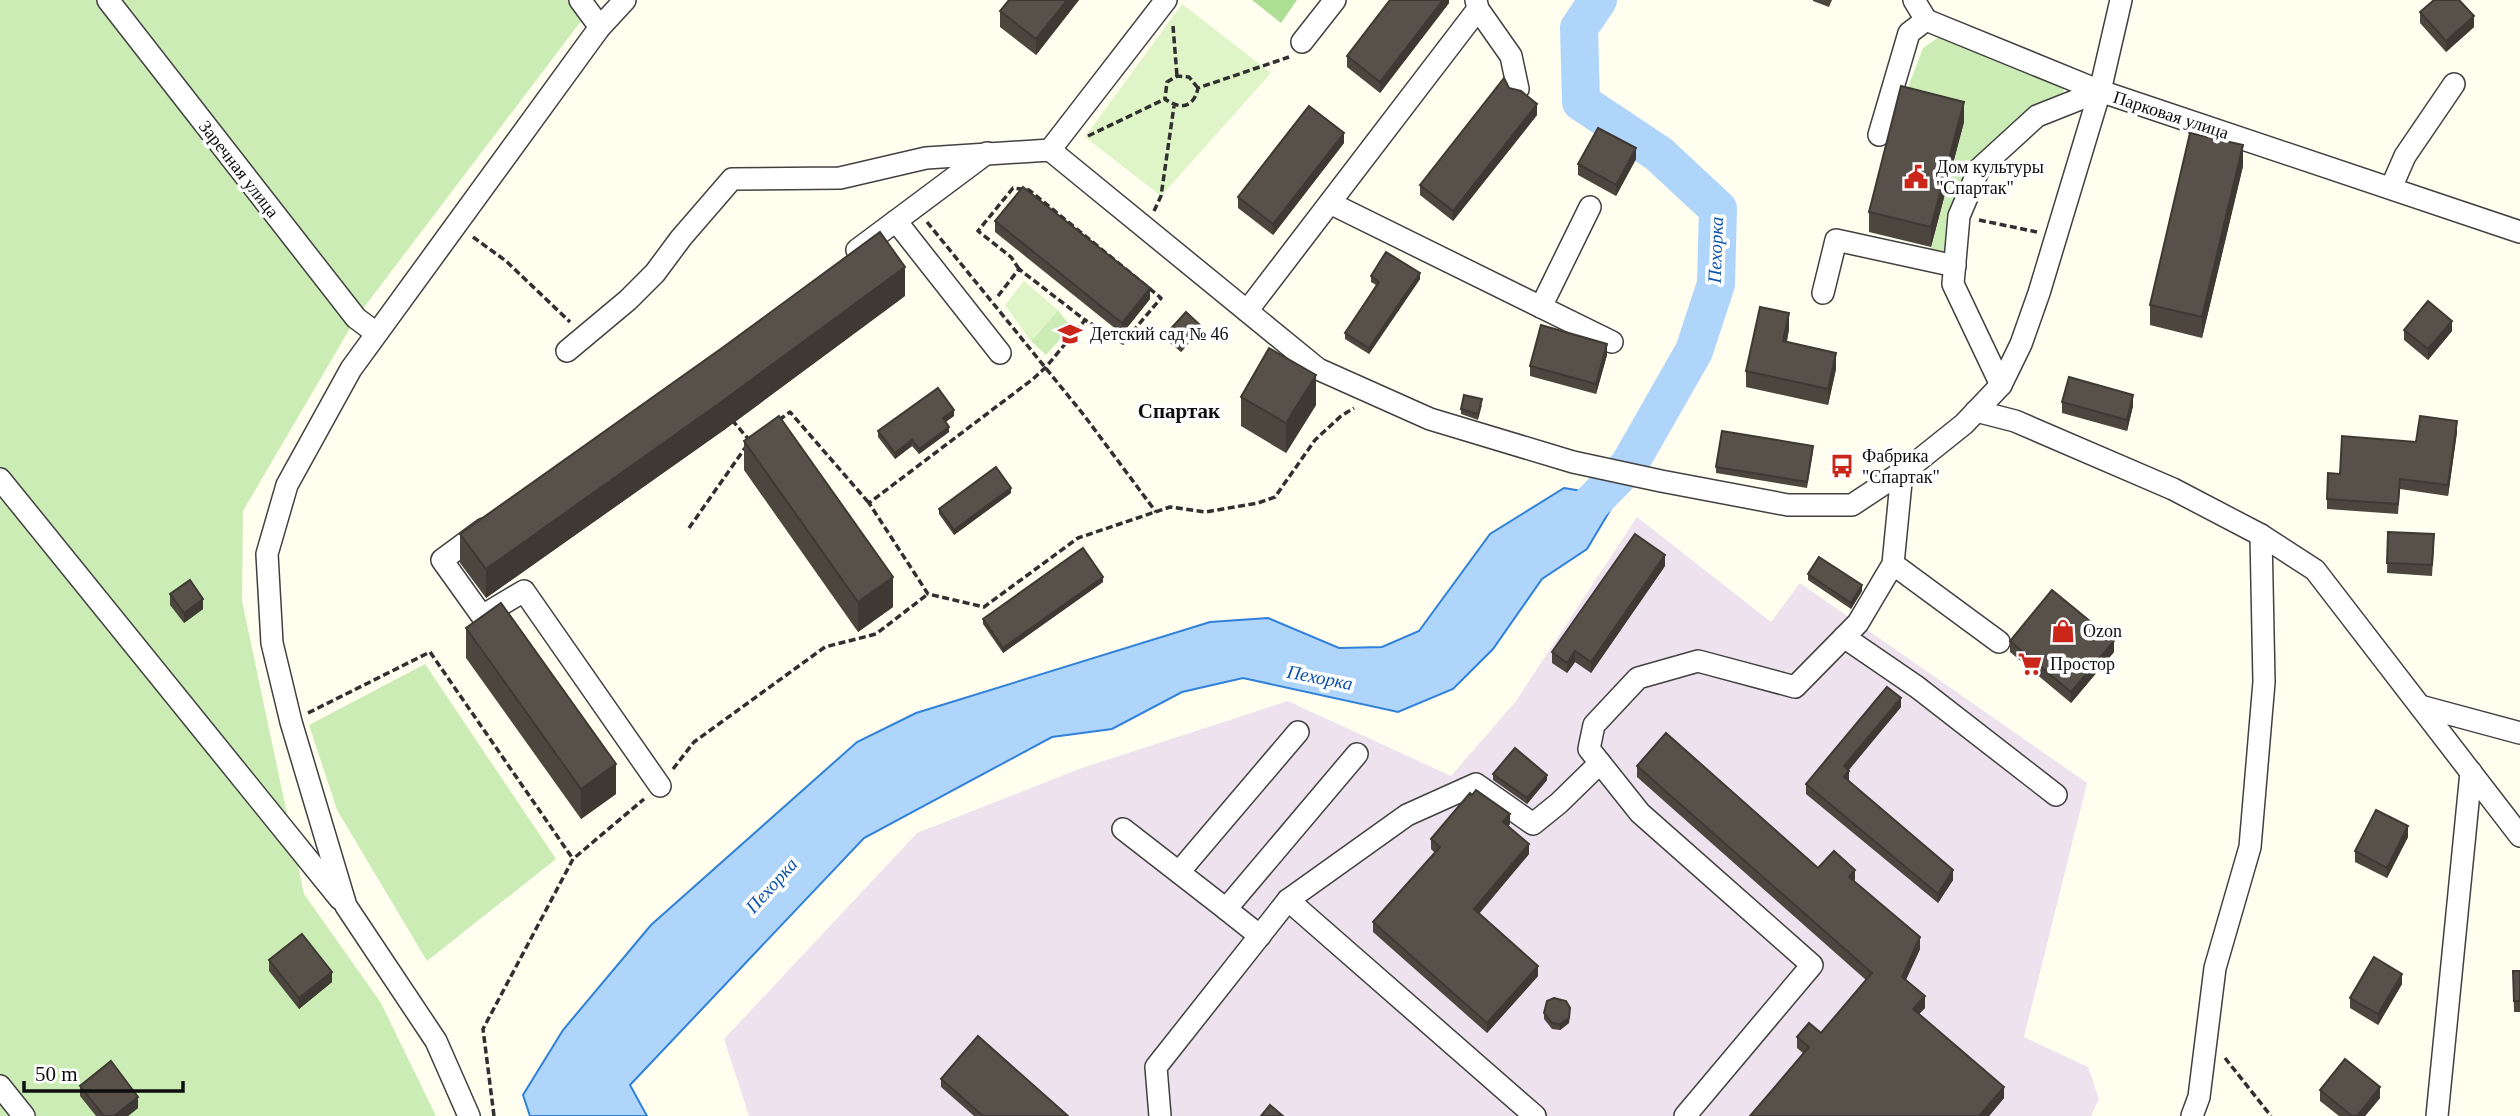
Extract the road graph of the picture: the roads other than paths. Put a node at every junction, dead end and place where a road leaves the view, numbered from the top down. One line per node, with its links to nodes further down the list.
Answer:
1 (108, 0): 28 (street, Заречная улица)
2 (580, 0): 10 (street)
3 (625, 0): 10 (street)
4 (1166, 0): 17 (street)
5 (1335, 0): 11 (street)
6 (1914, 0): 9 (street)
7 (2121, 0): 14 (street)
8 (1477, 5): 13 (street); 19 (street)
9 (1926, 20): 14 (street); 15 (street)
10 (600, 27): 28 (street)
11 (1302, 42)
12 (2454, 84): 18 (street)
13 (1518, 89)
14 (2100, 91): 18 (street, Парковая улица); 24 (street, Парковая улица); 32 (street)
15 (1879, 135)
16 (987, 153): 17 (street); 21 (street); 30 (street)
17 (1057, 156): 27 (street)
18 (2391, 188): 22 (street, Парковая улица)
19 (1330, 203): 26 (street); 27 (street)
20 (1590, 207): 26 (street)
21 (896, 222): 23 (street); 31 (street)
22 (2520, 232)
23 (842, 261)
24 (1955, 266): 25 (street); 32 (street, Парковая улица)
25 (1823, 293)
26 (1541, 307): 29 (street)
27 (1247, 311): 34 (street)
28 (376, 333): 53 (street)
29 (1612, 342)
30 (567, 351)
31 (1000, 353)
32 (2001, 385): 33 (street)
33 (1976, 411): 34 (street); 37 (street)
34 (1902, 472): 38 (street)
35 (0, 479): 53 (street)
36 (497, 519): 47 (street)
37 (2261, 535): 41 (street); 62 (street)
38 (1893, 564): 39 (street); 40 (street)
39 (1844, 637): 45 (street); 48 (street)
40 (1999, 642)
41 (2420, 706): 43 (street); 46 (street)
42 (1298, 732): 51 (street)
43 (2520, 733)
44 (1357, 754): 54 (street)
45 (1600, 763): 52 (street); 61 (street)
46 (2471, 772): 50 (street); 63 (street)
47 (660, 786)
48 (2056, 794)
49 (1123, 829): 51 (street)
50 (2520, 836)
51 (1179, 872): 54 (street)
52 (1288, 900): 55 (street); 60 (street)
53 (346, 906): 58 (street)
54 (1226, 909): 55 (street)
55 (1260, 936): 59 (street)
56 (0, 1086): 57 (street)
57 (24, 1116)
58 (469, 1116)
59 (1160, 1116)
60 (1535, 1116)
61 (1685, 1116)
62 (2192, 1116)
63 (2437, 1116)

